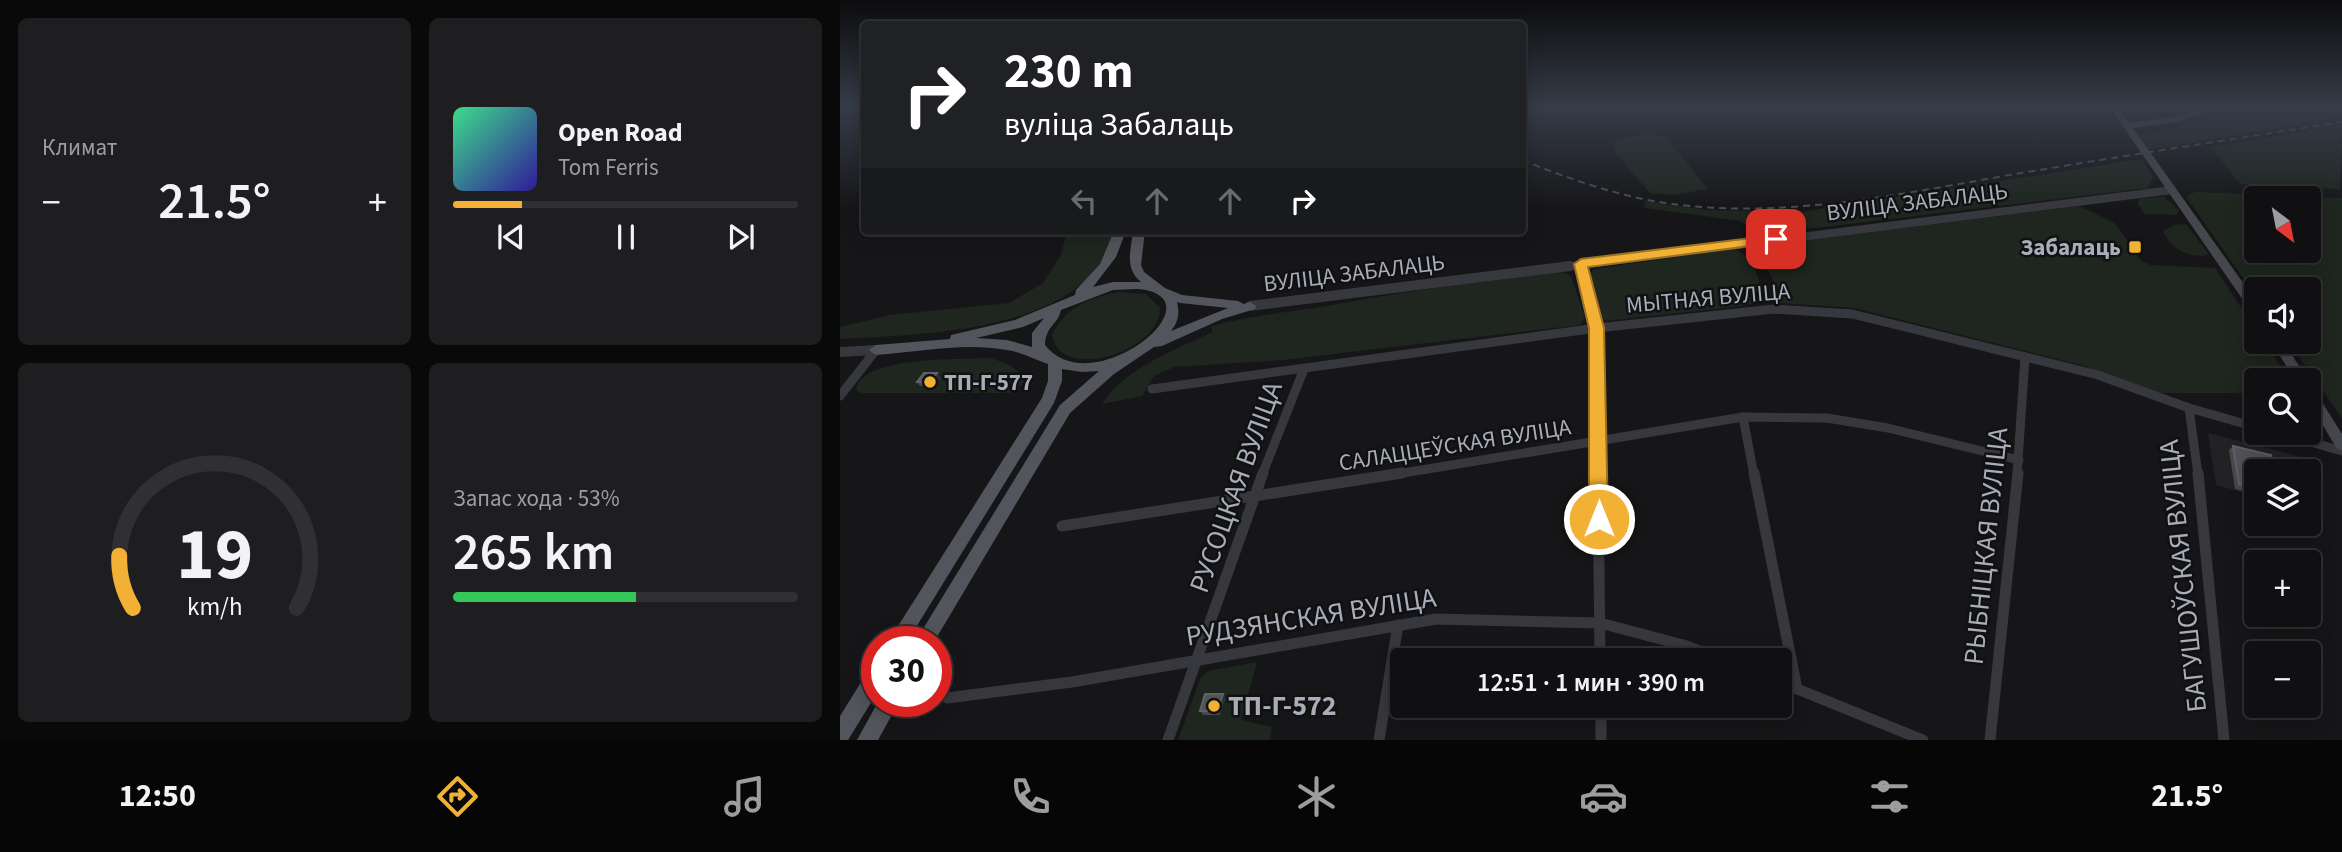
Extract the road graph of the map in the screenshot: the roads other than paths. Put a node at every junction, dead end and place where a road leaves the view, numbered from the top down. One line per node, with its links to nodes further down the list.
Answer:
1 (2137, 141): 2 (main road)
2 (2172, 190): 5 (street, ВУЛІЦА ЗАБАЛАЦЬ); 7 (main road)
3 (1119, 235): 9 (main road)
4 (1138, 235): 6 (main road)
5 (1581, 264): 8 (street, ВУЛІЦА ЗАБАЛАЦЬ); 10 (street)
6 (1160, 290): 8 (main road); 9 (main road); 13 (main road)
7 (2244, 293)
8 (1250, 306): 13 (main road)
9 (1061, 308): 11 (main road); 15 (main road)
10 (1597, 328): 14 (street, МЫТНАЯ ВУЛІЦА); 16 (street, МЫТНАЯ ВУЛІЦА); 23 (street)
11 (876, 350): 12 (street); 15 (main road); 18 (street)
12 (840, 352)
13 (1138, 352): 15 (main road); 32 (main road)
14 (2025, 357): 19 (street, МЫТНАЯ ВУЛІЦА); 26 (street, РЫБНІЦКАЯ ВУЛІЦА)
15 (1055, 364): 31 (main road)
16 (1304, 369): 17 (street, МЫТНАЯ ВУЛІЦА); 27 (street, РУСОЦКАЯ ВУЛІЦА)
17 (1152, 389)
18 (840, 396)
19 (2189, 408): 22 (street, МЫТНАЯ ВУЛІЦА); 49 (street, БАГУШОЎСКАЯ ВУЛІЦА)
20 (2321, 412): 25 (main road)
21 (1743, 416): 23 (street, САЛАЦЦЕЎСКАЯ ВУЛІЦА); 26 (street, САЛАЦЦЕЎСКАЯ ВУЛІЦА); 37 (street)
22 (2244, 424)
23 (1598, 442): 27 (street, САЛАЦЦЕЎСКАЯ ВУЛІЦА); 29 (street)
24 (2321, 443): 25 (street)
25 (2342, 448)
26 (2018, 460): 48 (street, РЫБНІЦКАЯ ВУЛІЦА)
27 (1253, 497): 28 (street, САЛАЦЦЕЎСКАЯ ВУЛІЦА); 35 (street, РУСОЦКАЯ ВУЛІЦА)
28 (1062, 526)
29 (1600, 623): 30 (street, РУДЗЯНСКАЯ ВУЛІЦА); 33 (street); 34 (street, РУДЗЯНСКАЯ ВУЛІЦА)
30 (1398, 625): 35 (street, РУДЗЯНСКАЯ ВУЛІЦА); 45 (street)
31 (907, 626)
32 (934, 626)
33 (1600, 648)
34 (1692, 648)
35 (1198, 659): 38 (street, РУДЗЯНСКАЯ ВУЛІЦА); 44 (street, РУСОЦКАЯ ВУЛІЦА)
36 (1792, 686): 37 (street)
37 (1797, 688): 47 (street)
38 (952, 697)
39 (861, 701): 42 (main road)
40 (880, 717): 43 (main road)
41 (1601, 718): 46 (street)
42 (840, 734)
43 (867, 740)
44 (1168, 740)
45 (1380, 740)
46 (1601, 740)
47 (1923, 740)
48 (1990, 740)
49 (2224, 740)

